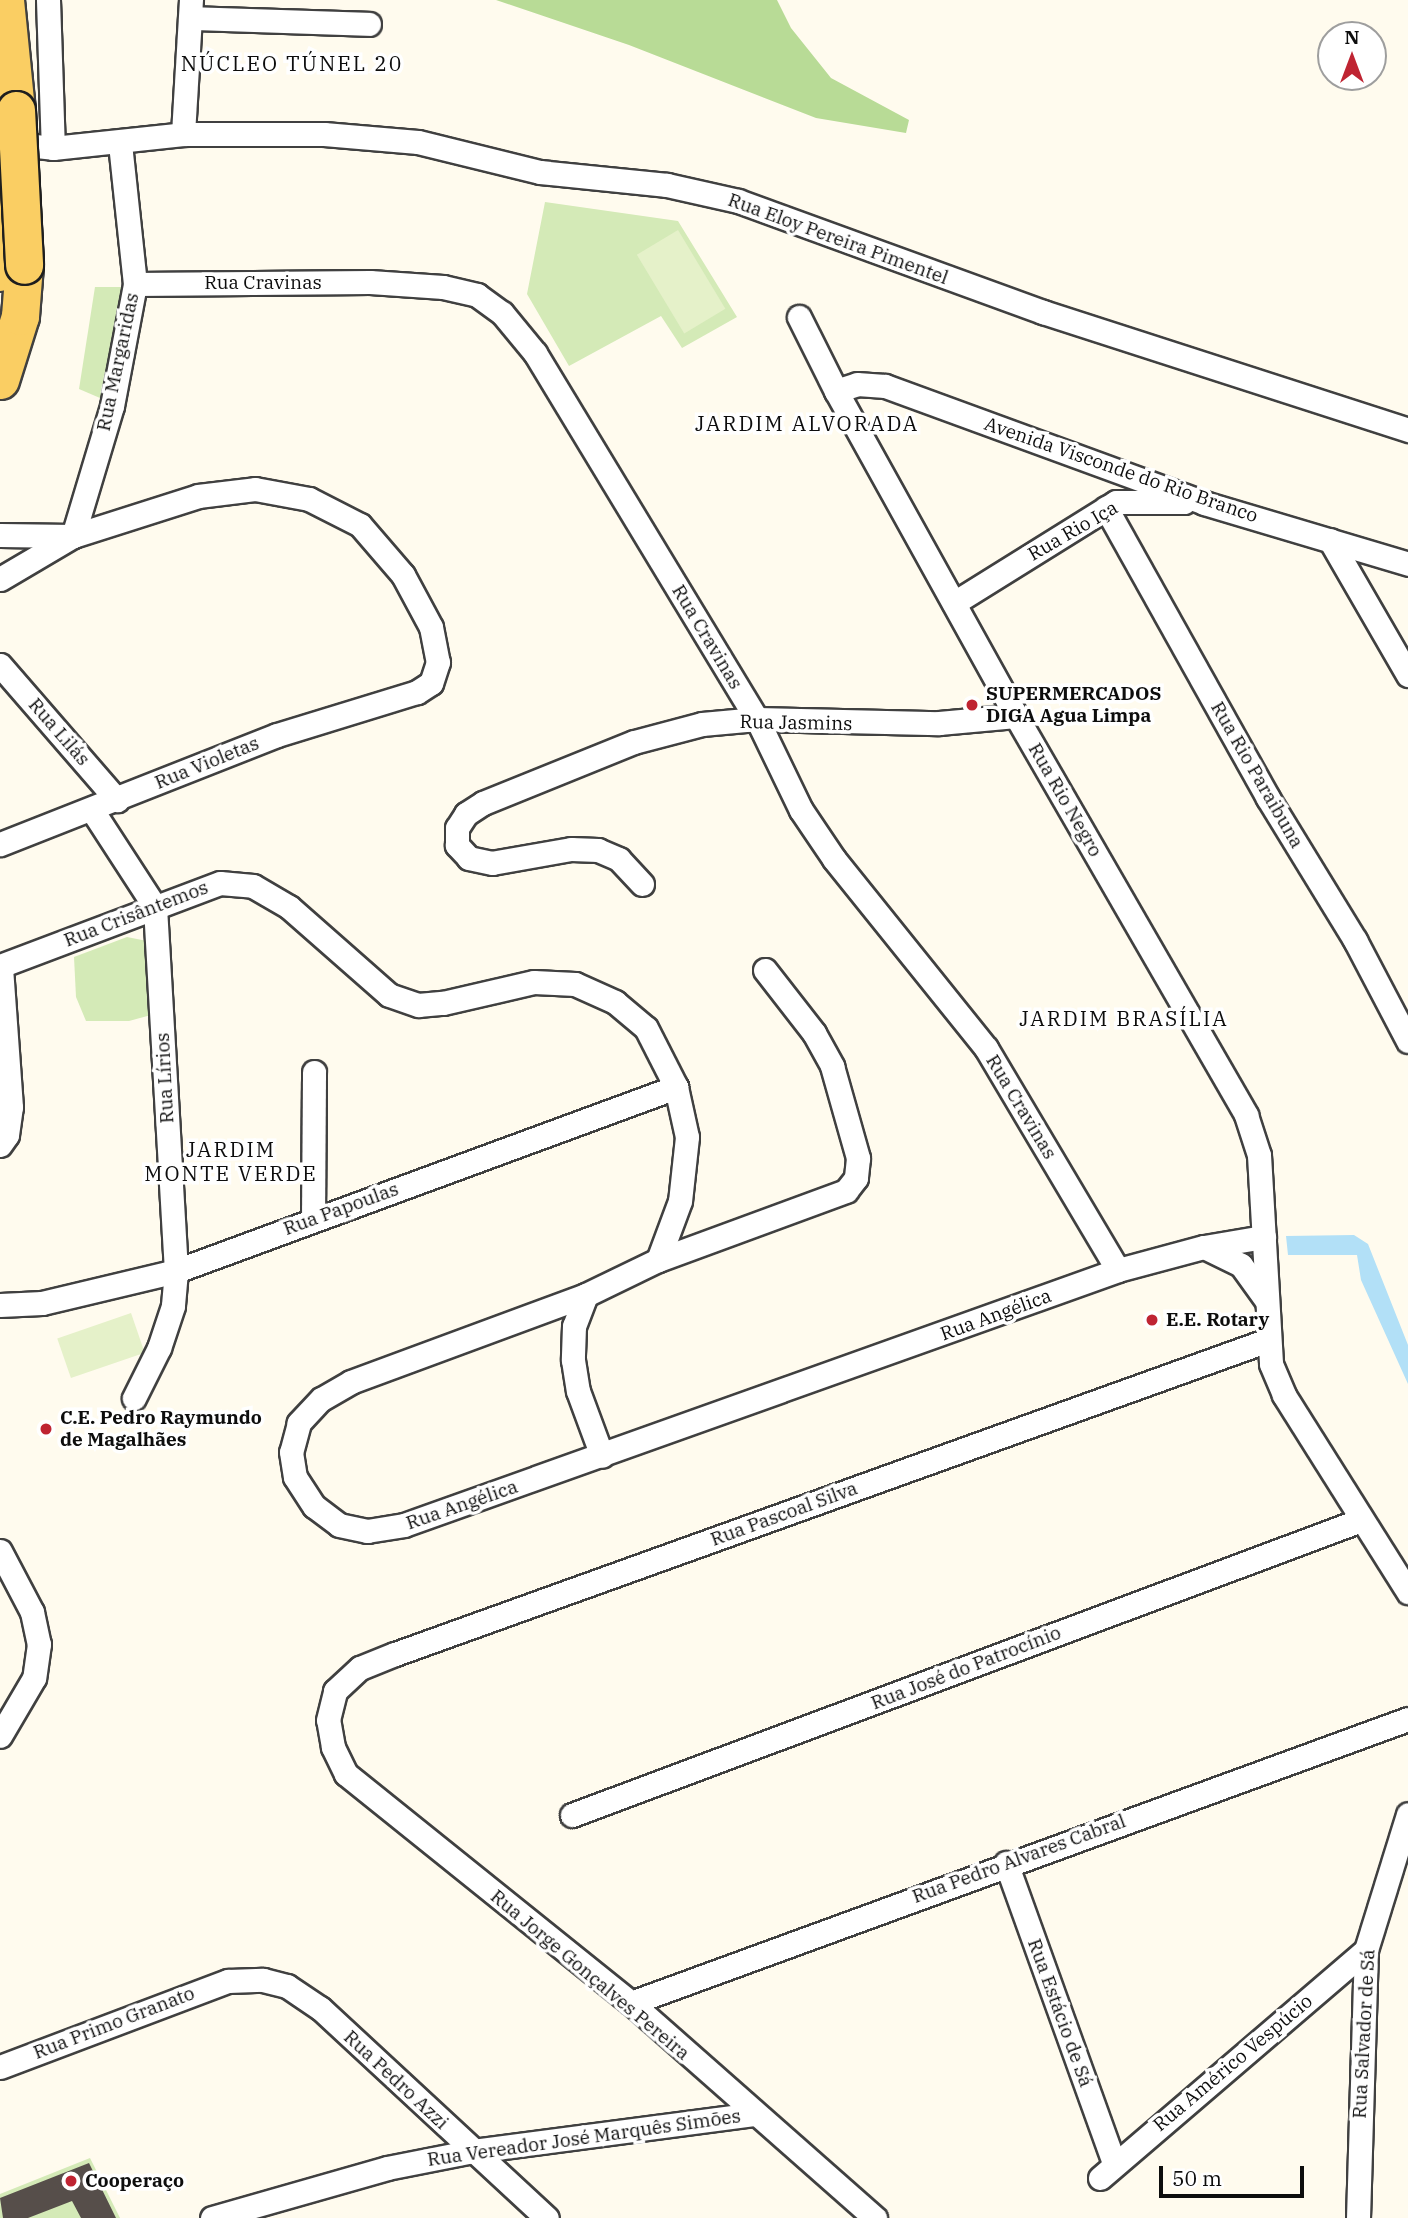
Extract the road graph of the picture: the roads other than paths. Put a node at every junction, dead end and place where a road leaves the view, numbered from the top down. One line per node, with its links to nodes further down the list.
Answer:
1 (5, 0): 5 (main road)
2 (48, 0): 8 (street)
3 (191, 9): 4 (street); 6 (street)
4 (369, 23)
5 (8, 126): 8 (street, Rua Eloy Pereira Pimentel); 10 (main road, bridge)
6 (183, 134): 7 (street, Rua Eloy Pereira Pimentel); 15 (street, Rua Eloy Pereira Pimentel)
7 (120, 143): 8 (street, Rua Eloy Pereira Pimentel); 11 (street, Rua Margaridas)
8 (53, 148)
9 (0, 162): 10 (main road)
10 (12, 268): 13 (main road)
11 (135, 284): 20 (street, Rua Margaridas); 28 (street, Rua Cravinas)
12 (799, 317): 14 (street, Rua Rio Negro)
13 (0, 380)
14 (836, 391): 16 (street, Avenida Visconde do Rio Branco); 24 (street, Rua Rio Negro)
15 (1408, 430)
16 (1092, 459): 17 (street, Avenida Visconde do Rio Branco); 18 (street, Rua Rio Paraibuna)
17 (1204, 503): 18 (street, Rua Rio Iça); 21 (street, Avenida Visconde do Rio Branco)
18 (1111, 505): 24 (street, Rua Rio Iça); 36 (street, Rua Rio Paraibuna)
19 (0, 535): 20 (street)
20 (73, 536): 23 (street); 29 (street, Rua Violetas)
21 (1330, 540): 22 (street, Avenida Visconde do Rio Branco); 26 (street)
22 (1408, 564)
23 (0, 579)
24 (954, 603): 27 (street, Rua Rio Negro)
25 (0, 665): 29 (street, Rua Lilás)
26 (1408, 675)
27 (1016, 716): 28 (street, Rua Jasmins); 41 (street, Rua Rio Negro)
28 (757, 719): 32 (street, Rua Jasmins); 44 (street, Rua Cravinas)
29 (117, 800): 30 (street, Rua Violetas)
30 (92, 810): 31 (street, Rua Violetas); 33 (street, Rua Lírios)
31 (0, 844)
32 (642, 884)
33 (155, 907): 34 (street, Rua Crisântemos); 38 (street, Rua Crisântemos); 45 (street, Rua Lírios)
34 (1, 966): 39 (street)
35 (765, 970): 43 (street, Rua Angélica)
36 (1408, 1041)
37 (314, 1072): 40 (street)
38 (676, 1087): 40 (street, Rua Papoulas); 43 (street, Rua Crisântemos)
39 (0, 1145)
40 (313, 1220): 45 (street, Rua Papoulas)
41 (1264, 1237): 42 (street, Rua Angélica); 47 (street, Rua Rio Negro)
42 (1203, 1247): 44 (street, Rua Angélica); 47 (street)
43 (658, 1260): 46 (street, Rua Angélica)
44 (1118, 1270): 51 (street, Rua Angélica)
45 (176, 1271): 48 (street, Rua Papoulas); 50 (street, Rua Lírios)
46 (586, 1295): 51 (street); 51 (street, Rua Angélica)
47 (1267, 1301): 49 (street, Rua Rio Negro)
48 (0, 1305)
49 (1268, 1340): 52 (street, Rua Rio Negro); 56 (street, Rua Pascoal Silva)
50 (134, 1398)
51 (602, 1457)
52 (1361, 1520): 54 (street, Rua Rio Negro); 59 (street, Rua José do Patrocínio)
53 (0, 1551): 57 (street)
54 (1408, 1592)
55 (1408, 1719): 60 (street, Rua Pedro Alvares Cabral)
56 (328, 1720): 63 (street, Rua Jorge Gonçalves Pereira)
57 (0, 1735)
58 (1408, 1814): 61 (street, Rua Salvador de Sá)
59 (572, 1815)
60 (1006, 1863): 63 (street, Rua Pedro Alvares Cabral); 67 (street, Rua Estácio de Sá)
61 (1366, 1950): 67 (street, Rua Américo Vespúcio); 68 (street, Rua Salvador de Sá)
62 (228, 1981): 64 (street, Rua Primo Granato); 66 (street, Rua Pedro Azzi)
63 (631, 2003): 65 (street, Rua Jorge Gonçalves Pereira)
64 (0, 2067)
65 (754, 2114): 66 (street, Rua Vereador José Marquês Simões); 71 (street, Rua Jorge Gonçalves Pereira)
66 (473, 2151): 69 (street, Rua Vereador José Marquês Simões); 70 (street, Rua Pedro Azzi)
67 (1107, 2171)
68 (1353, 2214)
69 (212, 2218)
70 (547, 2218)
71 (875, 2218)

